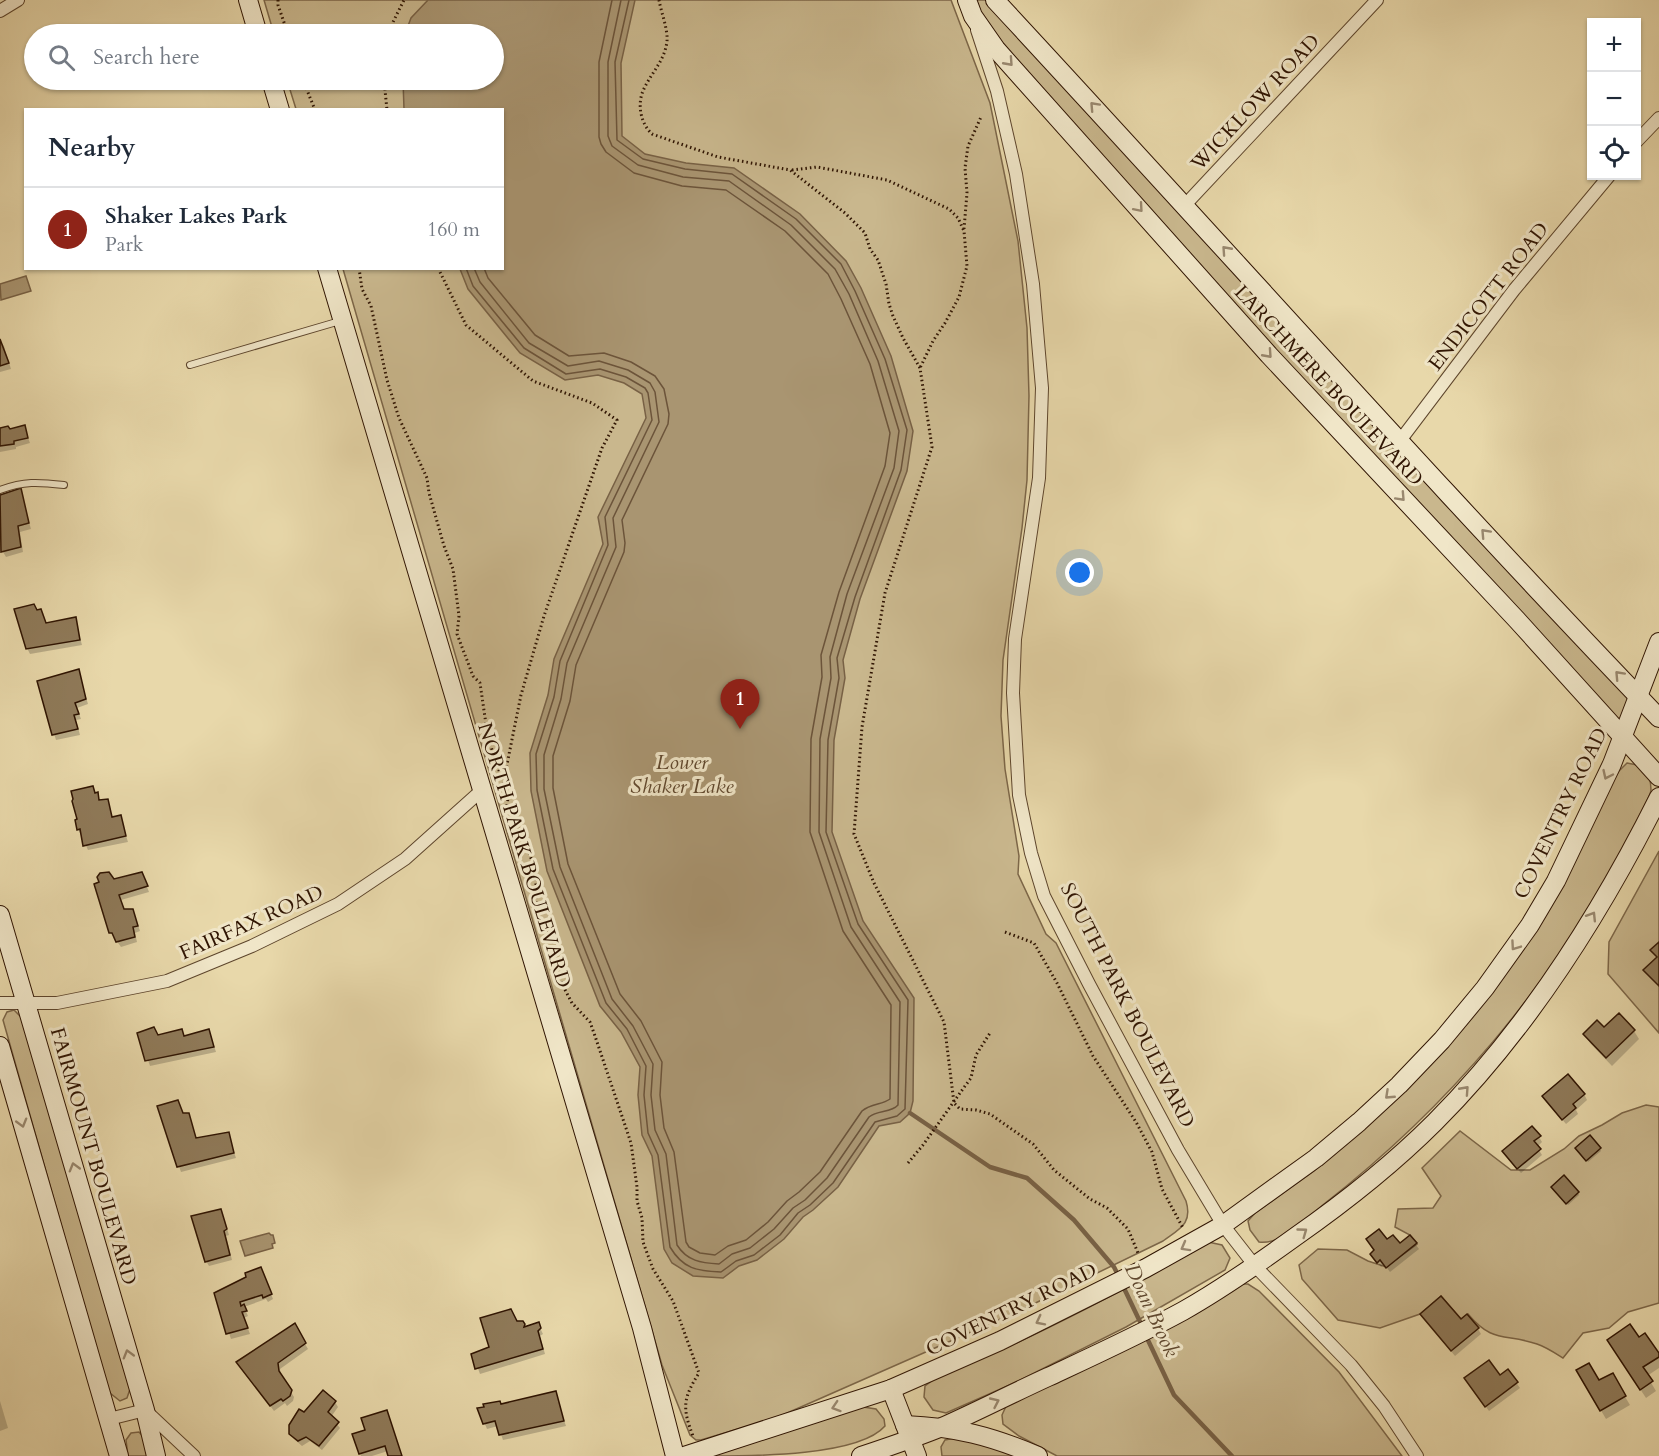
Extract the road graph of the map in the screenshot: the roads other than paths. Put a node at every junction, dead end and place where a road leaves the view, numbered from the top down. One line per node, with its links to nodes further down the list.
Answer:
1 (18, 0): 6 (street)
2 (248, 0): 7 (main road)
3 (995, 0): 8 (main road, LARCHMERE BOULEVARD)
4 (1377, 0): 15 (street, WICKLOW ROAD)
5 (970, 8): 11 (main road, LARCHMERE BOULEVARD, one-way to 11); 33 (street, SOUTH PARK BOULEVARD)
6 (0, 10)
7 (255, 24)
8 (1077, 88): 11 (main road); 15 (main road, LARCHMERE BOULEVARD, one-way to 8)
9 (274, 90): 10 (main road)
10 (279, 108)
11 (1054, 112): 25 (main road, LARCHMERE BOULEVARD, one-way to 25)
12 (1659, 118): 13 (street)
13 (1641, 137)
14 (1605, 180): 19 (street, ENDICOTT ROAD)
15 (1185, 205): 19 (main road, LARCHMERE BOULEVARD, one-way to 15)
16 (328, 270): 17 (main road, NORTH PARK BOULEVARD)
17 (343, 320): 18 (lane); 27 (main road, NORTH PARK BOULEVARD)
18 (190, 365)
19 (1399, 442): 23 (main road, LARCHMERE BOULEVARD, one-way to 19)
20 (64, 485): 21 (lane)
21 (0, 490)
22 (1659, 642): 23 (main road, COVENTRY ROAD)
23 (1637, 695): 24 (main road, LARCHMERE BOULEVARD); 25 (main road, COVENTRY ROAD)
24 (1659, 718)
25 (1623, 736): 26 (main road, LARCHMERE BOULEVARD); 33 (main road, COVENTRY ROAD, one-way to 33)
26 (1659, 777)
27 (482, 790): 31 (street, FAIRFAX ROAD); 44 (main road, NORTH PARK BOULEVARD)
28 (1659, 796): 34 (main road, one-way to 28)
29 (0, 915): 31 (main road, FAIRMOUNT BOULEVARD)
30 (0, 1003): 31 (street, FAIRFAX ROAD)
31 (26, 1003): 36 (main road, FAIRMOUNT BOULEVARD, one-way to 31)
32 (0, 1047): 37 (main road, one-way to 37)
33 (1223, 1225): 34 (street, SOUTH PARK BOULEVARD); 35 (main road, COVENTRY ROAD, one-way to 35)
34 (1255, 1266): 38 (main road, one-way to 34); 47 (street, SOUTH PARK BOULEVARD)
35 (891, 1389): 39 (main road); 40 (main road, COVENTRY ROAD, one-way to 40)
36 (145, 1410): 37 (street); 42 (main road, FAIRMOUNT BOULEVARD); 43 (street)
37 (109, 1419): 41 (main road)
38 (942, 1427): 39 (main road); 46 (main road)
39 (911, 1440): 45 (main road)
40 (690, 1449)
41 (119, 1456)
42 (156, 1456)
43 (194, 1456)
44 (675, 1456)
45 (861, 1456)
46 (1038, 1456)
47 (1418, 1456)

